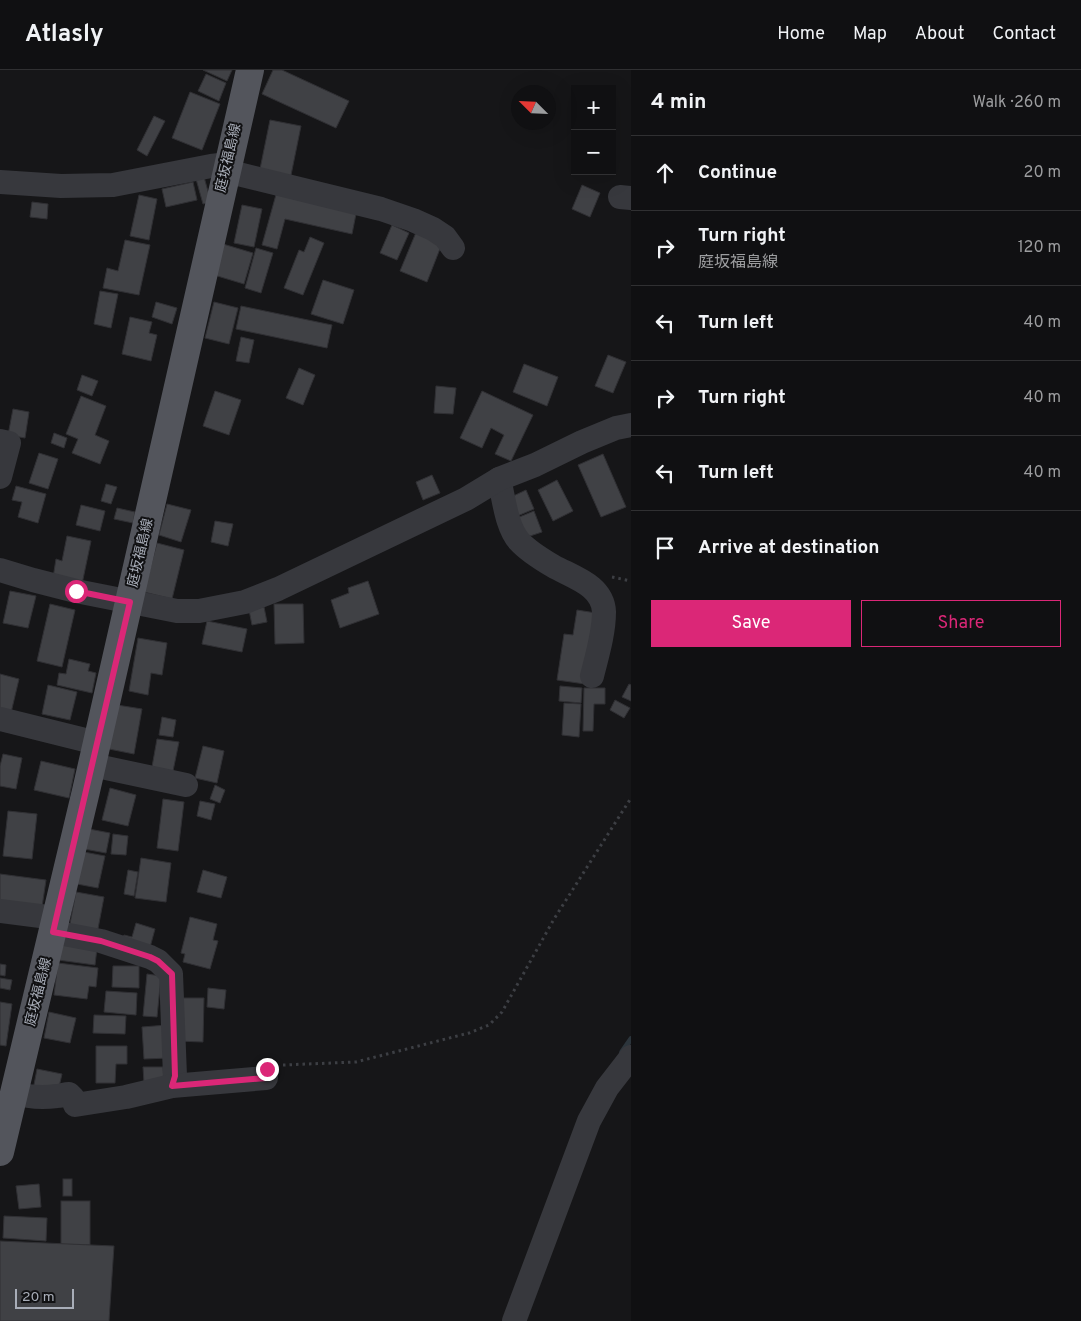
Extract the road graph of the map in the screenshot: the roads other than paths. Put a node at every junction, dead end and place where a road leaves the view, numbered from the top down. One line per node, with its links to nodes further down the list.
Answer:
1 (250, 70): 2 (main road, 庭坂福島線)
2 (227, 168): 3 (street); 4 (street); 10 (main road, 庭坂福島線)
3 (0, 182)
4 (453, 248)
5 (631, 425): 8 (street)
6 (0, 441): 7 (street)
7 (0, 476)
8 (499, 479): 10 (street); 11 (street)
9 (0, 570): 10 (street)
10 (130, 602): 13 (main road, 庭坂福島線)
11 (592, 676)
12 (0, 719): 13 (street)
13 (95, 754): 14 (street); 16 (main road, 庭坂福島線)
14 (186, 785)
15 (0, 911): 16 (street)
16 (54, 925): 19 (street); 20 (main road, 庭坂福島線)
17 (631, 1057): 22 (street)
18 (266, 1078): 19 (street)
19 (172, 1086): 20 (street)
20 (14, 1093): 21 (main road, 庭坂福島線)
21 (0, 1152)
22 (514, 1321)

